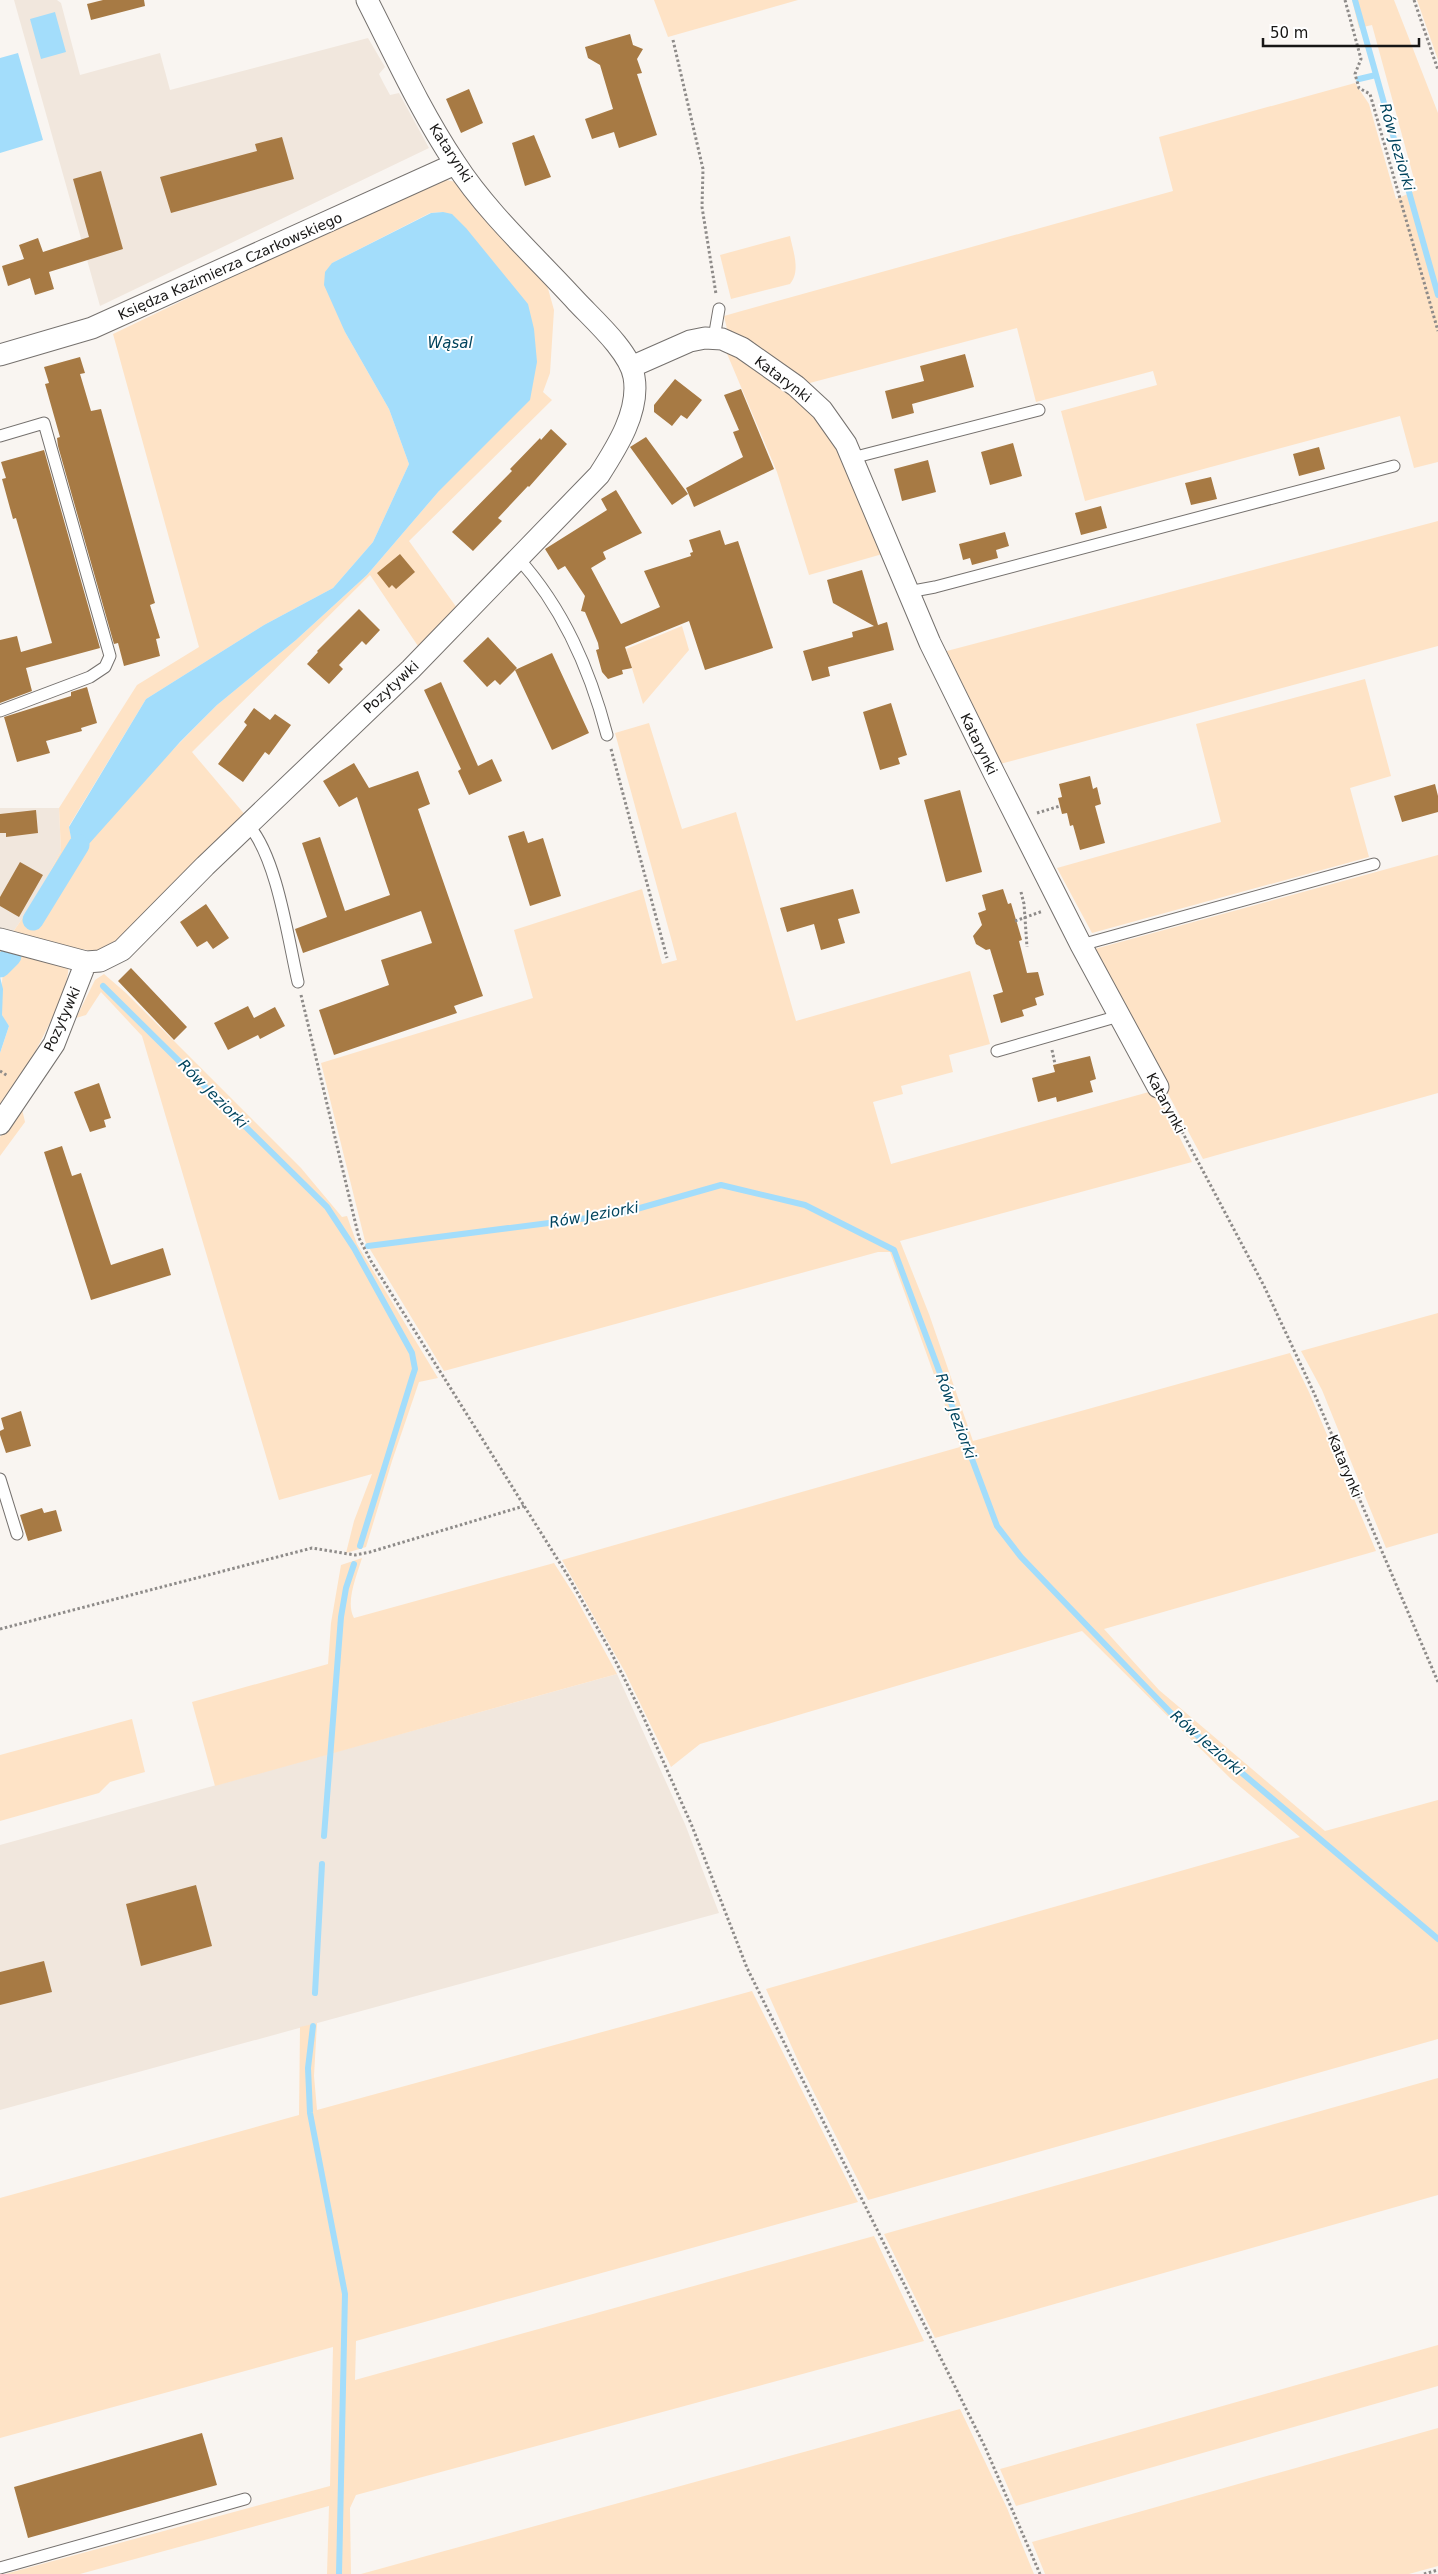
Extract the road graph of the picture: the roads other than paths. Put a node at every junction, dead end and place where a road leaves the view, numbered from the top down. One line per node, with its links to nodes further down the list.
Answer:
1 (367, 0): 2 (street, Katarynki)
2 (455, 164): 5 (street, Księdza Kazimierza Czarkowskiego); 6 (street, Katarynki)
3 (719, 309): 4 (lane)
4 (714, 338): 6 (street, Katarynki); 9 (street, Katarynki)
5 (0, 355)
6 (631, 367): 11 (street, Pozytywki)
7 (1039, 410): 9 (lane)
8 (0, 436): 13 (lane)
9 (852, 458): 12 (street, Katarynki)
10 (1394, 466): 12 (lane)
11 (518, 558): 14 (lane); 15 (street, Pozytywki)
12 (908, 592): 18 (street, Katarynki)
13 (0, 711)
14 (607, 735)
15 (249, 826): 19 (street, Pozytywki); 20 (lane)
16 (1374, 864): 18 (lane)
17 (0, 940): 19 (street, Pozytywki)
18 (1082, 945): 21 (street, Katarynki)
19 (86, 962): 24 (street, Pozytywki)
20 (298, 982)
21 (1119, 1016): 22 (lane); 23 (street, Katarynki)
22 (997, 1052)
23 (1158, 1087)
24 (0, 1124)
25 (0, 1479): 26 (lane)
26 (17, 1534)
27 (245, 2499): 28 (lane)
28 (0, 2568)

